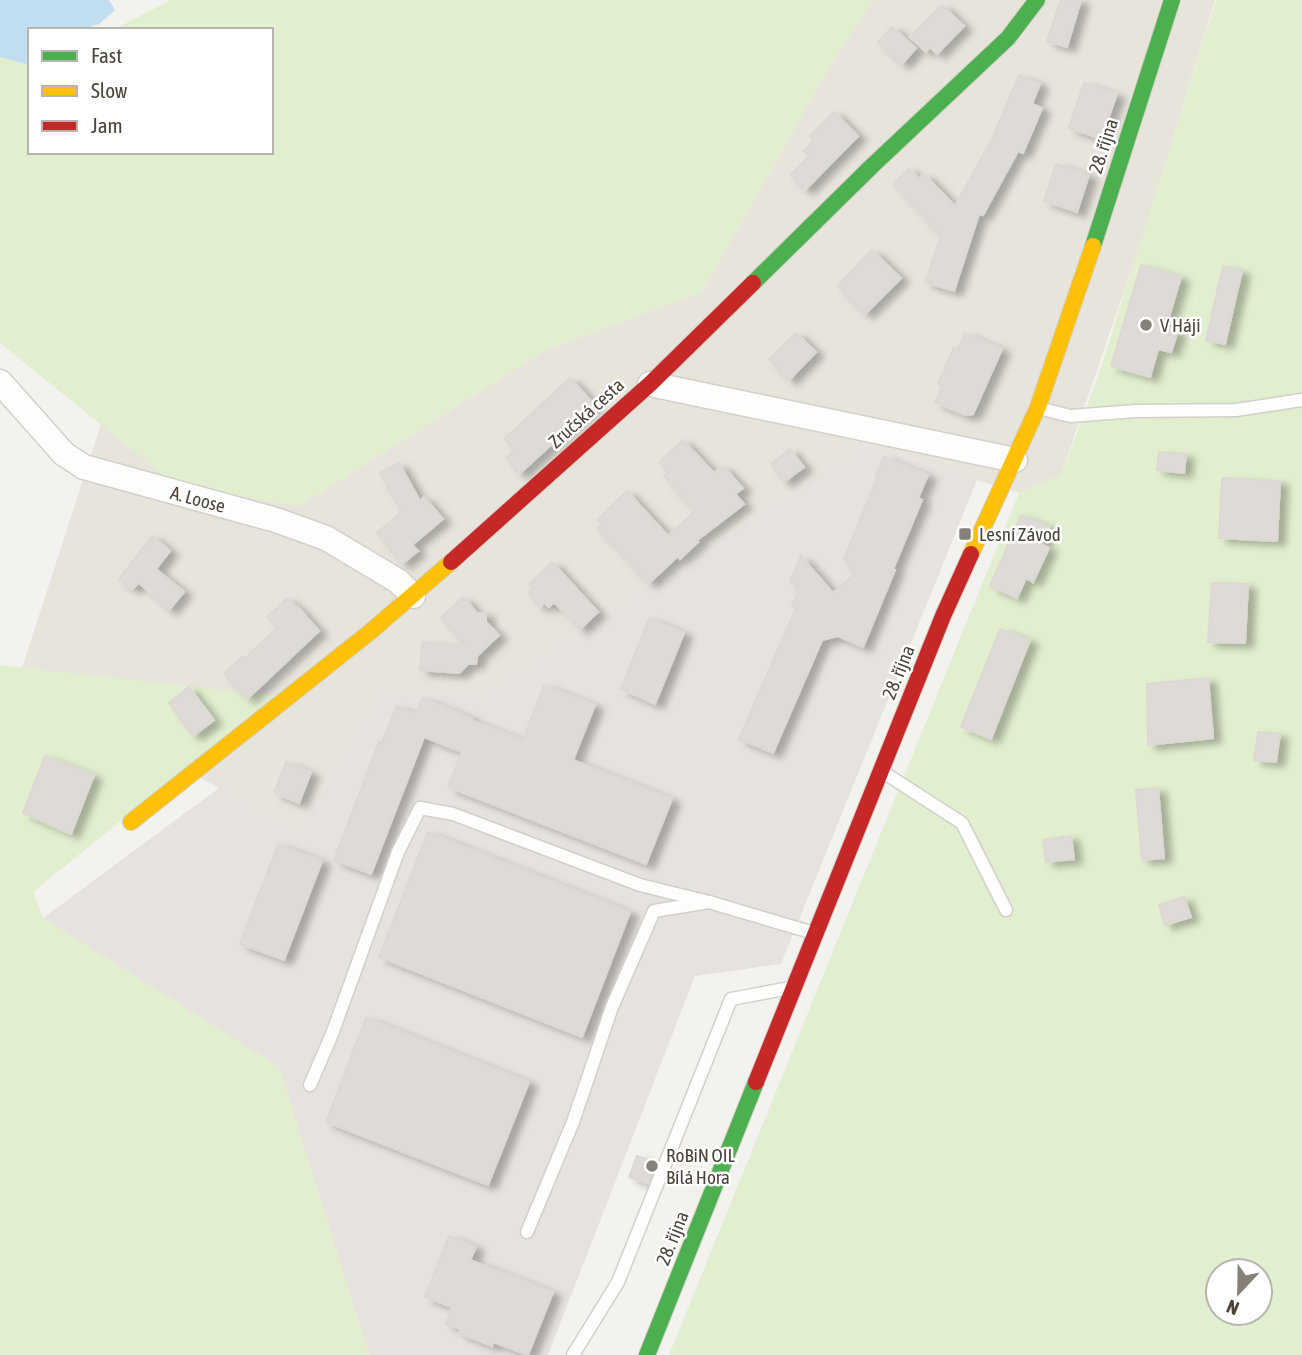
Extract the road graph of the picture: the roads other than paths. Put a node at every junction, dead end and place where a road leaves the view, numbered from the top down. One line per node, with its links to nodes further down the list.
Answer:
1 (1037, 0): 4 (main road, Zručská cesta)
2 (1172, 0): 6 (main road, 28. října)
3 (0, 382): 8 (street, A. Loose)
4 (650, 384): 7 (street); 8 (main road, Zručská cesta)
5 (1302, 400): 6 (lane)
6 (1038, 407): 7 (main road, 28. října)
7 (1015, 460): 9 (main road, 28. října)
8 (413, 596): 10 (main road, Zručská cesta)
9 (880, 771): 12 (lane); 13 (main road, 28. října)
10 (131, 822)
11 (709, 902): 13 (lane); 15 (lane); 16 (lane)
12 (1006, 911)
13 (816, 933): 14 (main road, 28. října)
14 (794, 987): 17 (lane); 18 (main road, 28. října)
15 (310, 1085)
16 (527, 1232)
17 (573, 1355)
18 (647, 1355)

